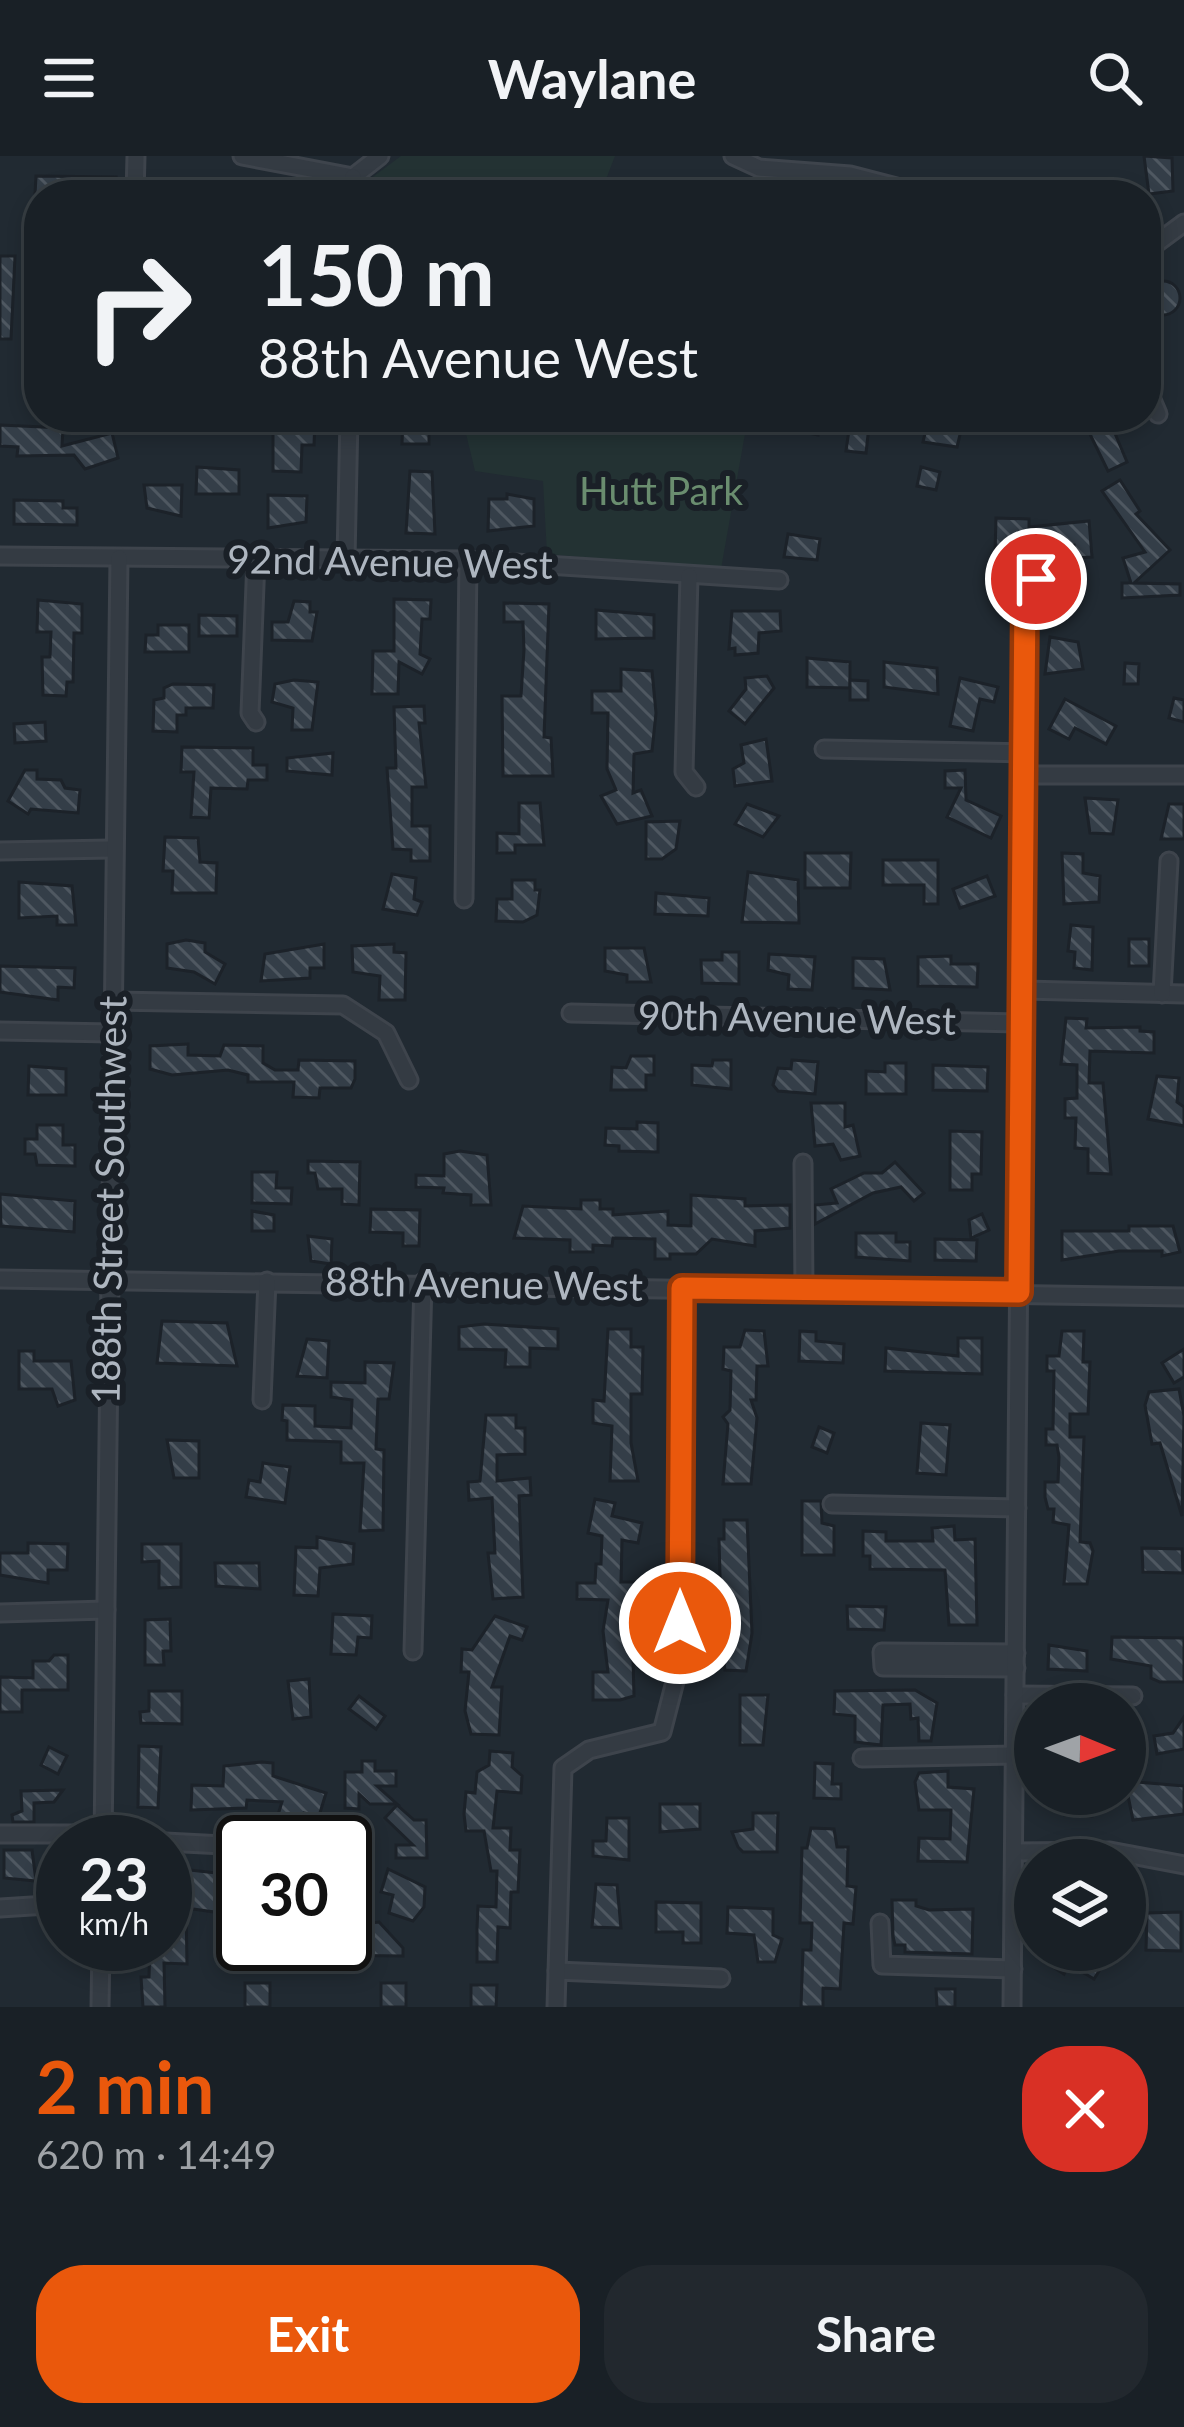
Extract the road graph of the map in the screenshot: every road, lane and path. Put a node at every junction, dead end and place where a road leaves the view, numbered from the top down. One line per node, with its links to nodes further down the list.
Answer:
1 (242, 156): 4 (street)
2 (380, 156): 4 (street)
3 (734, 156): 5 (street)
4 (353, 177)
5 (865, 180)
6 (349, 432): 10 (street)
7 (0, 556): 8 (street, 92nd Avenue West)
8 (119, 558): 9 (street, 92nd Avenue West); 21 (street, 188th Street Southwest)
9 (256, 559): 10 (street, 92nd Avenue West); 15 (street)
10 (346, 559): 11 (street, 92nd Avenue West)
11 (468, 560): 13 (street, 92nd Avenue West); 24 (street)
12 (1062, 572): 17 (street)
13 (689, 576): 14 (street, 92nd Avenue West); 20 (street)
14 (779, 580)
15 (256, 722)
16 (824, 749): 17 (street)
17 (1027, 753): 18 (street)
18 (1027, 775): 19 (street); 25 (street)
19 (1182, 775)
20 (696, 787)
21 (111, 850): 22 (street); 28 (street, 188th Street Southwest)
22 (0, 851)
23 (1169, 861): 26 (street)
24 (464, 899)
25 (1024, 990): 26 (street); 30 (street)
26 (1162, 994): 27 (street)
27 (1184, 994)
28 (112, 1001): 32 (street, 188th Street Southwest); 33 (street)
29 (572, 1013): 30 (street, 90th Avenue West)
30 (1023, 1023): 41 (street)
31 (0, 1031): 32 (street)
32 (113, 1033): 36 (street, 188th Street Southwest)
33 (409, 1080)
34 (803, 1163): 40 (street)
35 (0, 1279): 36 (street, 88th Avenue West)
36 (107, 1281): 37 (street, 88th Avenue West); 46 (street, 188th Street Southwest)
37 (267, 1281): 38 (street, 88th Avenue West); 43 (street)
38 (423, 1282): 39 (street, 88th Avenue West); 48 (street)
39 (682, 1288): 40 (street, 88th Avenue West); 64 (street)
40 (804, 1289): 41 (street, 88th Avenue West)
41 (1019, 1292): 42 (street, 88th Avenue West); 45 (street)
42 (1184, 1297)
43 (262, 1400)
44 (832, 1504): 45 (street)
45 (1017, 1508): 49 (street)
46 (106, 1610): 47 (street); 53 (street, 188th Street Southwest)
47 (0, 1613)
48 (413, 1651)
49 (1016, 1661): 49 (street); 50 (street)
50 (1016, 1683)
51 (1014, 1755): 52 (street)
52 (862, 1758)
53 (103, 1815)
54 (0, 1834): 55 (street)
55 (36, 1835)
56 (1014, 1852): 62 (street)
57 (1146, 1857): 58 (street)
58 (1184, 1864)
59 (36, 1906): 60 (street)
60 (0, 1908)
61 (880, 1924): 62 (street)
62 (1013, 1969): 68 (street)
63 (101, 1971): 66 (street)
64 (557, 1971): 65 (street); 67 (street)
65 (721, 1978)
66 (100, 2007)
67 (556, 2007)
68 (1012, 2007)

